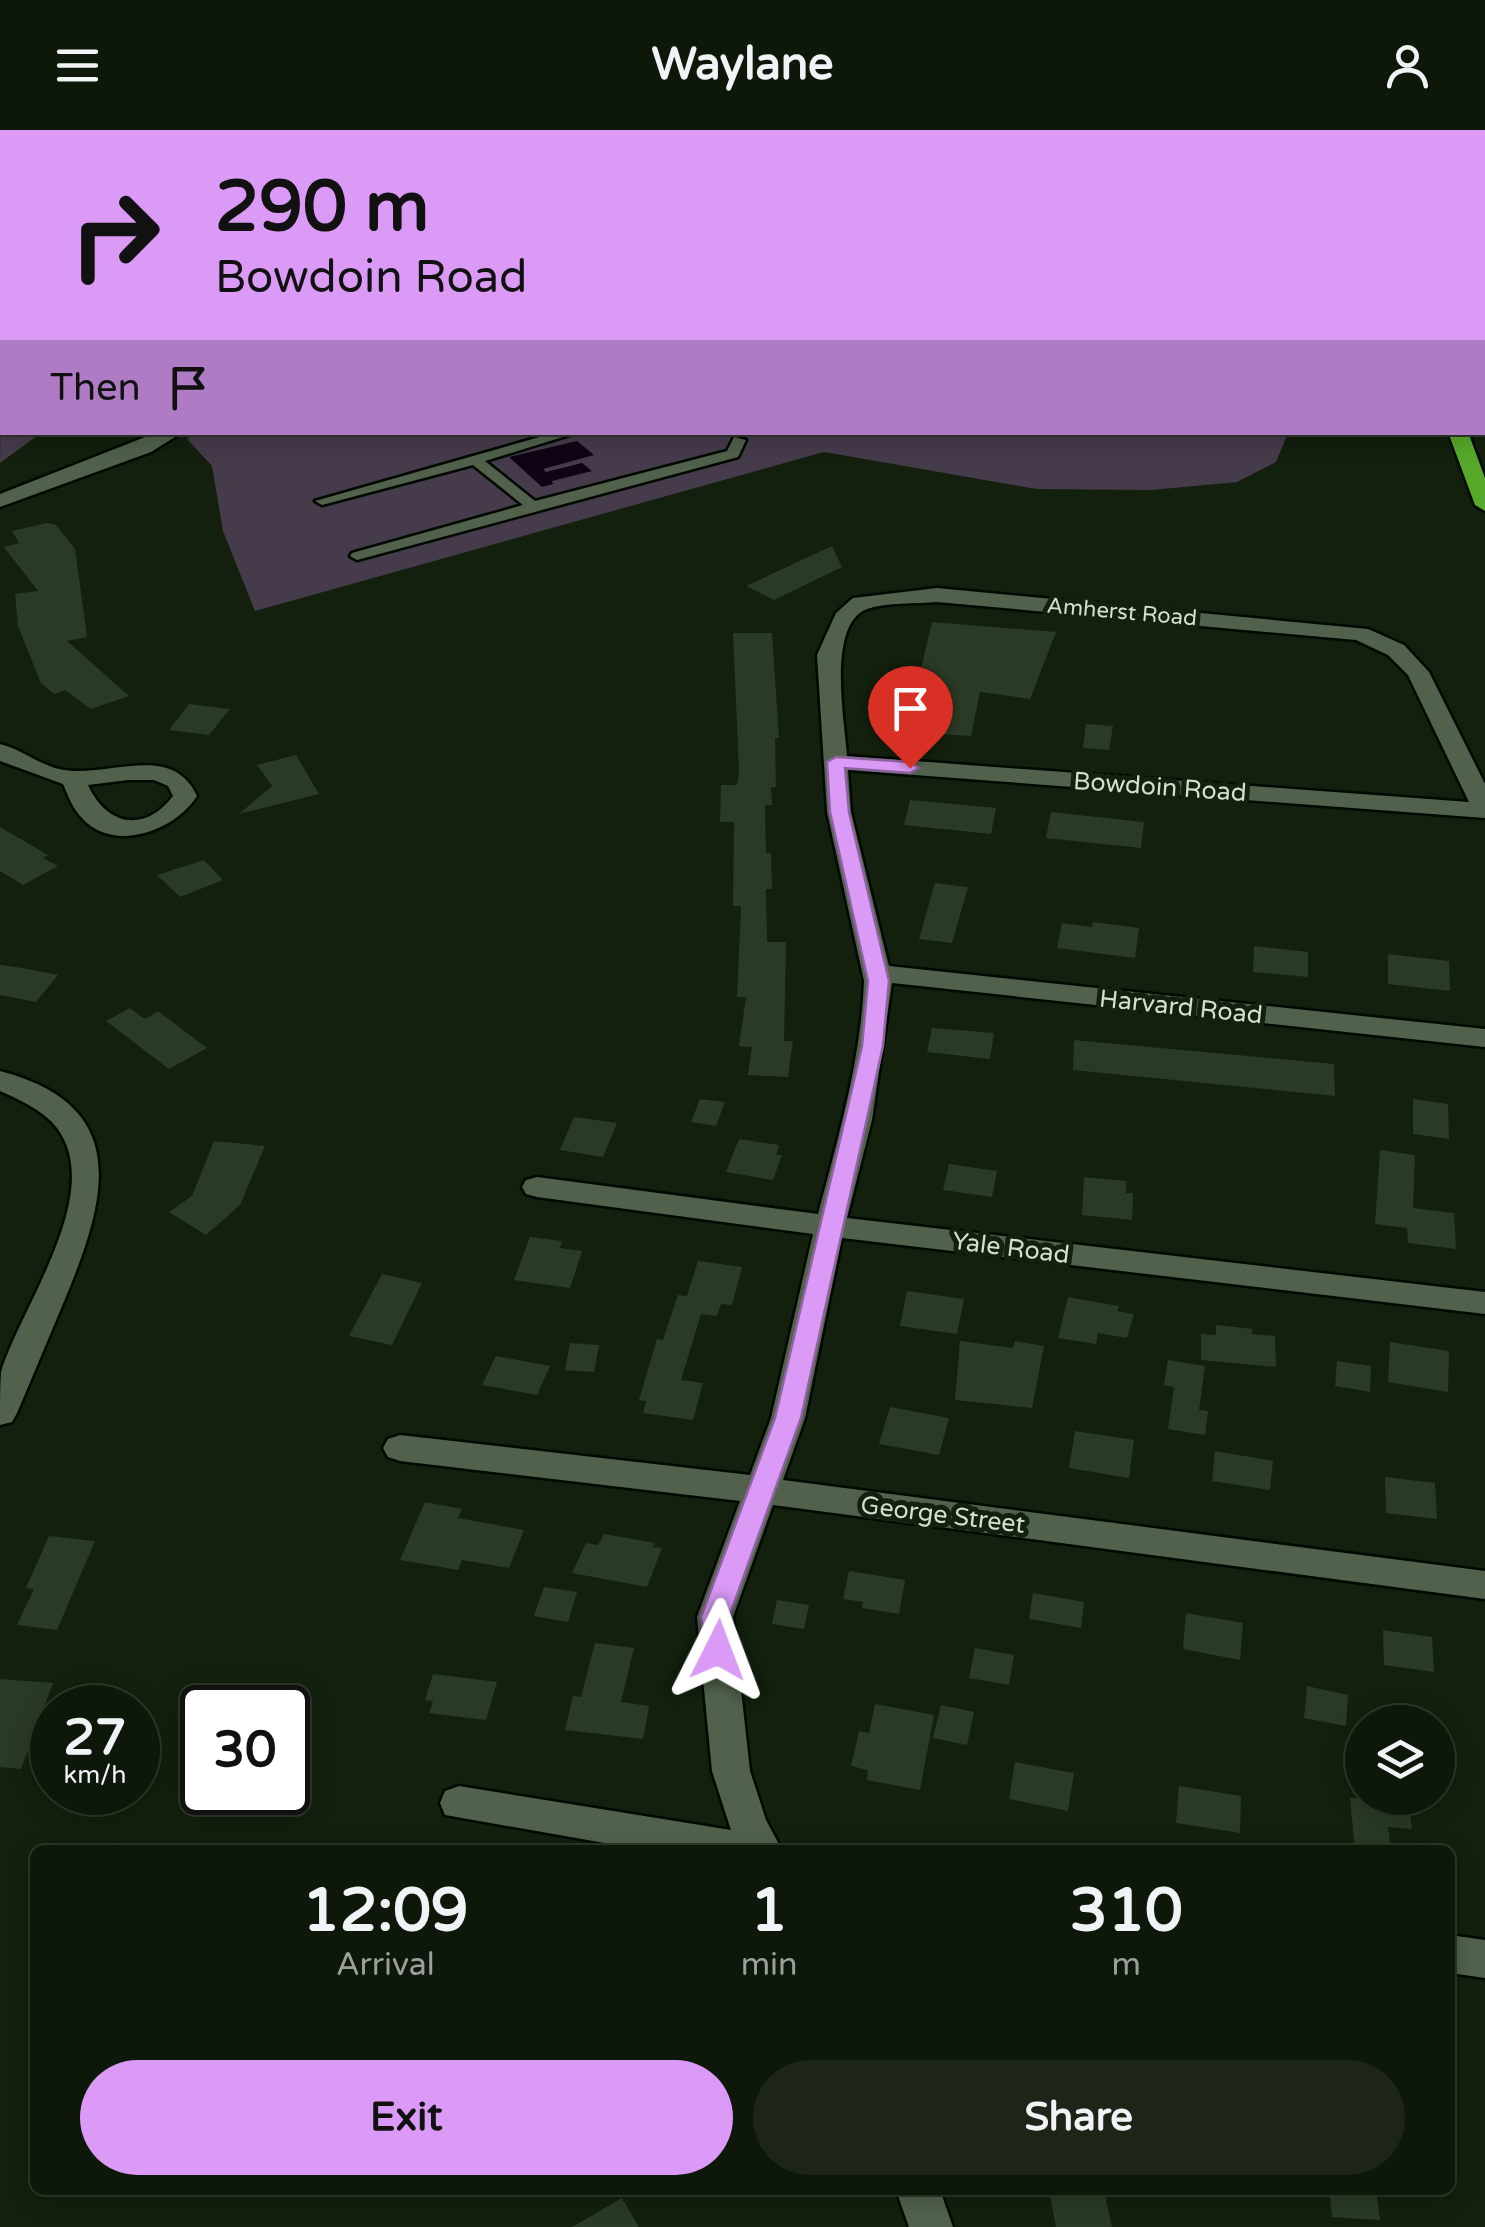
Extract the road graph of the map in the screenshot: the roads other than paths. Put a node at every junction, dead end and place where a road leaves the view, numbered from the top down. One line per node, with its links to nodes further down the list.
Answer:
1 (168, 435): 7 (street)
2 (563, 435): 5 (lane)
3 (1459, 435): 9 (highway)
4 (739, 440): 8 (lane)
5 (475, 460): 6 (lane); 8 (lane)
6 (322, 500)
7 (0, 501)
8 (533, 506): 10 (lane)
9 (1485, 506)
10 (358, 556)
11 (0, 751): 13 (street)
12 (836, 762): 14 (street, Bowdoin Road); 14 (street, Amherst Road); 15 (street)
13 (72, 778)
14 (1485, 810)
15 (876, 973): 16 (street, Harvard Road); 19 (street)
16 (1485, 1038)
17 (0, 1080): 21 (street)
18 (537, 1187): 19 (street, Yale Road)
19 (830, 1226): 20 (street, Yale Road); 23 (street)
20 (1485, 1302)
21 (0, 1413)
22 (400, 1448): 23 (street, George Street)
23 (762, 1490): 24 (street, George Street); 27 (street)
24 (1485, 1585)
25 (459, 1802): 26 (street)
26 (720, 1845)
27 (759, 1845)
28 (1455, 1955): 29 (street)
29 (1485, 1959)
30 (920, 2195): 31 (street)
31 (931, 2227)

